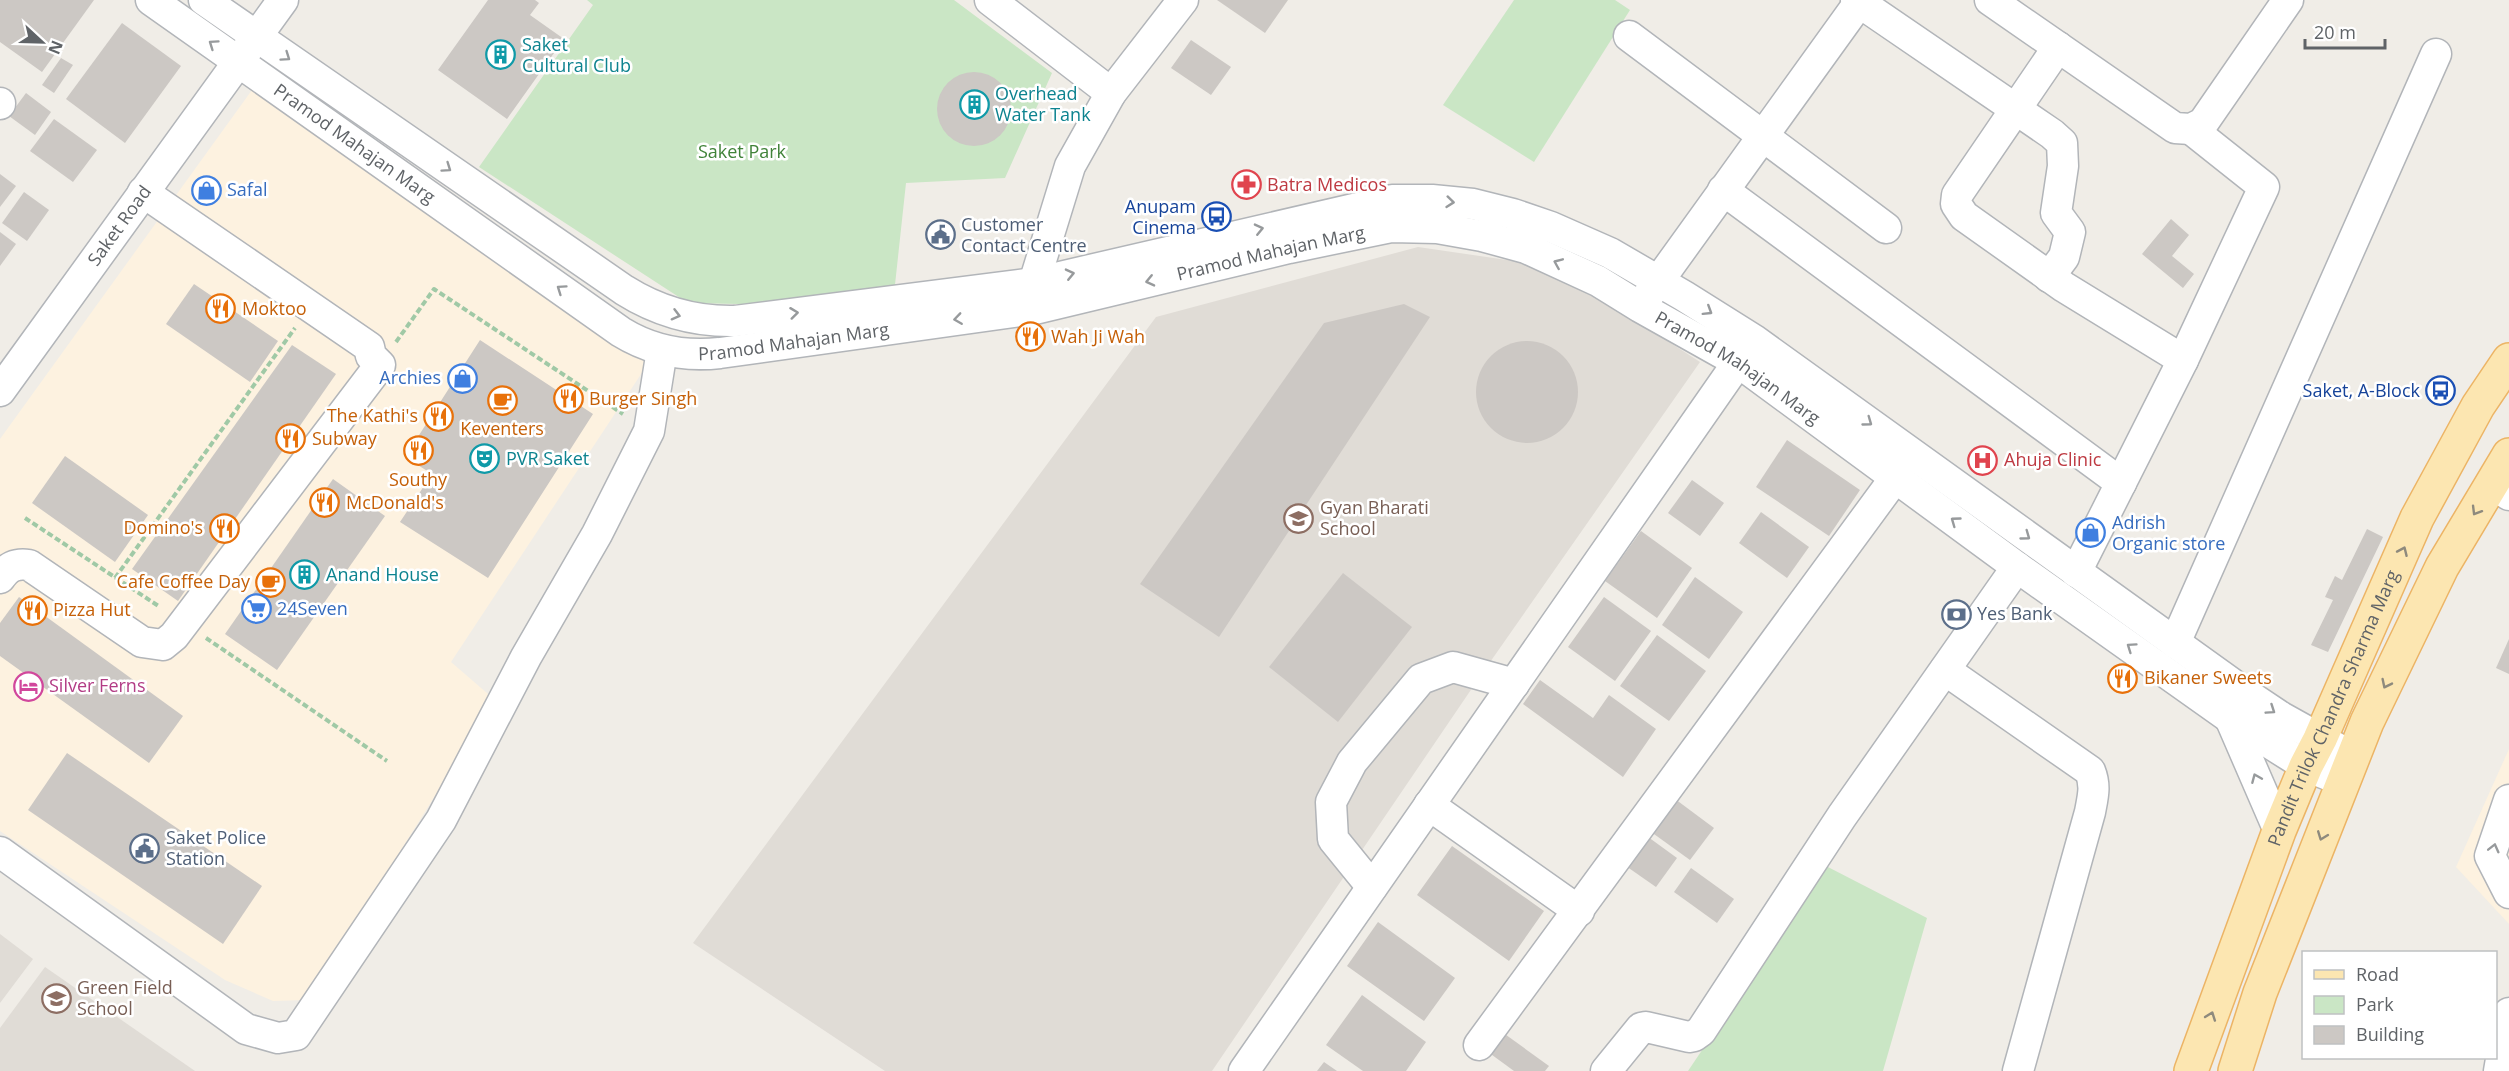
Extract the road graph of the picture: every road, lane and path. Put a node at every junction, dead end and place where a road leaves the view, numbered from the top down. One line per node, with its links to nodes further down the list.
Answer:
1 (151, 0): 13 (street, Pramod Mahajan Marg, one-way to 1)
2 (204, 0): 10 (street, Pramod Mahajan Marg)
3 (283, 0): 10 (street, Saket Road)
4 (990, 0): 14 (street)
5 (1183, 0): 14 (street)
6 (1990, 0): 11 (street)
7 (2288, 0): 16 (street)
8 (1859, 1): 15 (street); 17 (street)
9 (1629, 36): 17 (street)
10 (257, 37): 13 (street, Saket Road); 25 (street, Pramod Mahajan Marg, one-way to 25)
11 (2058, 47): 15 (street); 16 (street)
12 (2436, 54): 42 (street)
13 (238, 62): 19 (street, Saket Road); 28 (street, Pramod Mahajan Marg, one-way to 13)
14 (1111, 93): 25 (street)
15 (2015, 110): 22 (street); 22 (street)
16 (2191, 129): 30 (street)
17 (1762, 135): 18 (street); 20 (street)
18 (1723, 190): 24 (street); 37 (street)
19 (143, 192): 26 (street); 33 (street, Saket Road)
20 (1886, 228)
21 (1610, 254): 23 (street); 24 (street, Pramod Mahajan Marg); 25 (street, Pramod Mahajan Marg, one-way to 21)
22 (2049, 277): 30 (street)
23 (1598, 281): 25 (street, Pramod Mahajan Marg, one-way to 25); 27 (street, Pramod Mahajan Marg)
24 (1657, 282): 27 (street); 29 (street, Pramod Mahajan Marg, one-way to 29)
25 (1035, 296): 28 (street, Pramod Mahajan Marg, one-way to 28)
26 (310, 307): 32 (street); 41 (path)
27 (1640, 307): 29 (street, Pramod Mahajan Marg)
28 (662, 350): 34 (street)
29 (1746, 351): 36 (street, Pramod Mahajan Marg); 39 (street, Pramod Mahajan Marg, one-way to 39); 44 (street)
30 (2183, 360): 37 (street)
31 (2509, 360): 46 (main road, Pandit Trilok Chandra Sharma Marg, one-way to 31)
32 (380, 365): 34 (path); 40 (street)
33 (0, 391)
34 (649, 431): 51 (street)
35 (2505, 470): 47 (main road, Pandit Trilok Chandra Sharma Marg, one-way to 47)
36 (1895, 478): 38 (street, Pramod Mahajan Marg, one-way to 36); 54 (street)
37 (2121, 483): 39 (street)
38 (2017, 567): 43 (street); 45 (street, Pramod Mahajan Marg, one-way to 38)
39 (2076, 572): 42 (street, Pramod Mahajan Marg)
40 (0, 578)
41 (115, 578)
42 (2175, 643): 46 (street, Pramod Mahajan Marg, one-way to 46)
43 (1945, 670): 58 (street); 59 (street)
44 (1514, 684): 49 (street); 52 (street)
45 (2230, 718): 46 (street, Pramod Mahajan Marg); 50 (street, one-way to 45)
46 (2313, 753): 47 (street, Pramod Mahajan Marg); 50 (main road, Pandit Trilok Chandra Sharma Marg)
47 (2348, 769): 61 (main road, Pandit Trilok Chandra Sharma Marg, one-way to 61)
48 (2509, 800): 53 (street, one-way to 48)
49 (1429, 805): 52 (street); 54 (street)
50 (2279, 831): 60 (main road, Pandit Trilok Chandra Sharma Marg, one-way to 50)
51 (0, 852)
52 (1372, 887): 57 (street)
53 (2509, 894)
54 (1579, 911): 56 (street)
55 (2509, 1013): 62 (street)
56 (1479, 1044)
57 (1244, 1071)
58 (1606, 1071)
59 (2018, 1071)
60 (2191, 1071)
61 (2235, 1071)
62 (2499, 1071)

